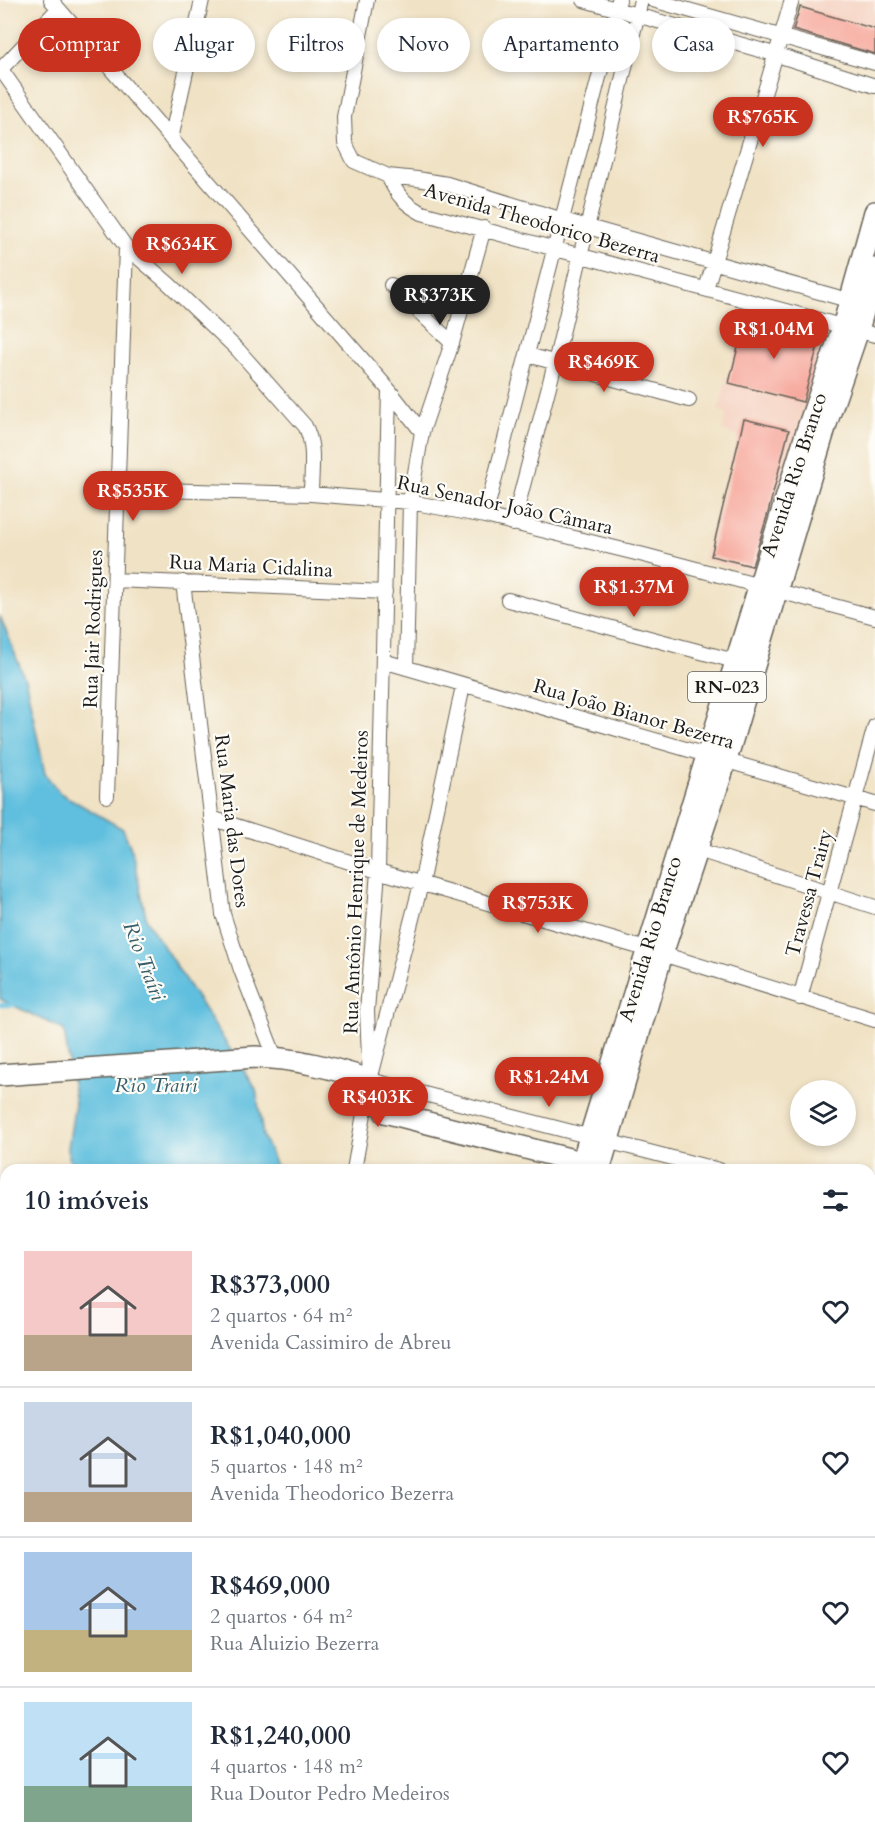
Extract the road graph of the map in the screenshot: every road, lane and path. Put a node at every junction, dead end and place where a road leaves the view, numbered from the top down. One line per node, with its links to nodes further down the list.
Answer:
1 (202, 0): 15 (street)
2 (367, 0): 16 (street)
3 (584, 0): 8 (street)
4 (641, 0): 9 (street)
5 (653, 0): 10 (street)
6 (792, 0): 10 (street)
7 (55, 4): 13 (street); 15 (street)
8 (618, 5): 9 (street); 18 (street)
9 (638, 16): 11 (street); 19 (street)
10 (780, 37): 11 (street); 12 (street)
11 (774, 54): 14 (street); 24 (street)
12 (875, 63)
13 (1, 69): 21 (street)
14 (875, 86)
15 (171, 139): 33 (street)
16 (388, 176): 18 (street, Avenida Theodorico Bezerra); 20 (street, Avenida Theodorico Bezerra)
17 (875, 212): 28 (main road, Avenida Rio Branco / RN-023)
18 (562, 220): 19 (street, Avenida Theodorico Bezerra); 22 (street)
19 (588, 227): 23 (street); 24 (street, Avenida Theodorico Bezerra)
20 (484, 228): 22 (street, Avenida Theodorico Bezerra); 30 (street)
21 (126, 248): 36 (street, Rua Jair Rodrigues); 37 (street)
22 (555, 248): 23 (street, Avenida Theodorico Bezerra); 31 (street)
23 (581, 255): 27 (street, Avenida Theodorico Bezerra); 32 (street)
24 (713, 261): 27 (street); 28 (street, Avenida Theodorico Bezerra)
25 (875, 269): 28 (main road, Avenida Rio Branco / RN-023)
26 (391, 285): 30 (street)
27 (706, 289): 29 (street, Avenida Theodorico Bezerra)
28 (864, 304): 29 (main road, Avenida Rio Branco / RN-023)
29 (859, 331): 44 (main road, Avenida Rio Branco / RN-023)
30 (452, 343): 35 (street)
31 (528, 356): 32 (street); 40 (street)
32 (555, 363): 34 (street); 41 (street)
33 (389, 390): 35 (street); 38 (street, Rua Antônio Henrique de Medeiros)
34 (689, 400)
35 (422, 432): 39 (street)
36 (118, 489): 37 (street, Rua Senador João Câmara); 42 (street, Rua Jair Rodrigues)
37 (310, 494): 38 (street, Rua Senador João Câmara)
38 (385, 499): 39 (street, Rua Senador João Câmara); 45 (street, Rua Antônio Henrique de Medeiros)
39 (410, 502): 40 (street, Rua Senador João Câmara); 50 (street)
40 (485, 516): 41 (street, Rua Senador João Câmara)
41 (513, 524): 44 (street, Rua Senador João Câmara)
42 (115, 580): 43 (street, Rua Maria Cidalina); 54 (street, Rua Jair Rodrigues)
43 (183, 582): 45 (street, Rua Maria Cidalina); 57 (street, Rua Maria das Dores)
44 (767, 589): 47 (street, Rua Senador João Câmara); 49 (main road, Avenida Rio Branco / RN-023)
45 (385, 592): 48 (street, Rua Antônio Henrique de Medeiros)
46 (508, 600): 49 (street)
47 (875, 617)
48 (383, 662): 50 (street, Rua João Bianor Bezerra); 59 (street, Rua Antônio Henrique de Medeiros)
49 (744, 664): 53 (main road, Avenida Rio Branco / RN-023)
50 (406, 668): 51 (street, Rua João Bianor Bezerra)
51 (463, 686): 53 (street, Rua João Bianor Bezerra); 60 (street, Rua Antônio Henrique de Medeiros)
52 (875, 726): 55 (street, Travessa Trairy)
53 (716, 758): 55 (street, Rua João Bianor Bezerra); 58 (main road, Avenida Rio Branco / RN-023)
54 (107, 796)
55 (855, 798): 56 (street, Rua João Bianor Bezerra); 61 (street, Travessa Trairy)
56 (875, 804)
57 (211, 818): 59 (street); 66 (street, Rua Maria das Dores)
58 (688, 847): 61 (street); 63 (main road, Avenida Rio Branco / RN-023)
59 (378, 871): 60 (street); 68 (street, Rua Antônio Henrique de Medeiros)
60 (421, 884): 63 (street); 68 (street, Rua Antônio Henrique de Medeiros)
61 (829, 893): 62 (street); 64 (street, Travessa Trairy)
62 (875, 907)
63 (654, 952): 64 (street); 69 (main road, Avenida Rio Branco / RN-023)
64 (800, 998): 65 (street)
65 (875, 1020)
66 (265, 1057): 67 (main road); 68 (main road)
67 (0, 1075)
68 (370, 1080): 69 (street); 70 (street); 71 (main road, RN-023)
69 (600, 1138): 72 (main road, Avenida Rio Branco / RN-023); 73 (street)
70 (355, 1164)
71 (585, 1164)
72 (597, 1164)
73 (697, 1164)

